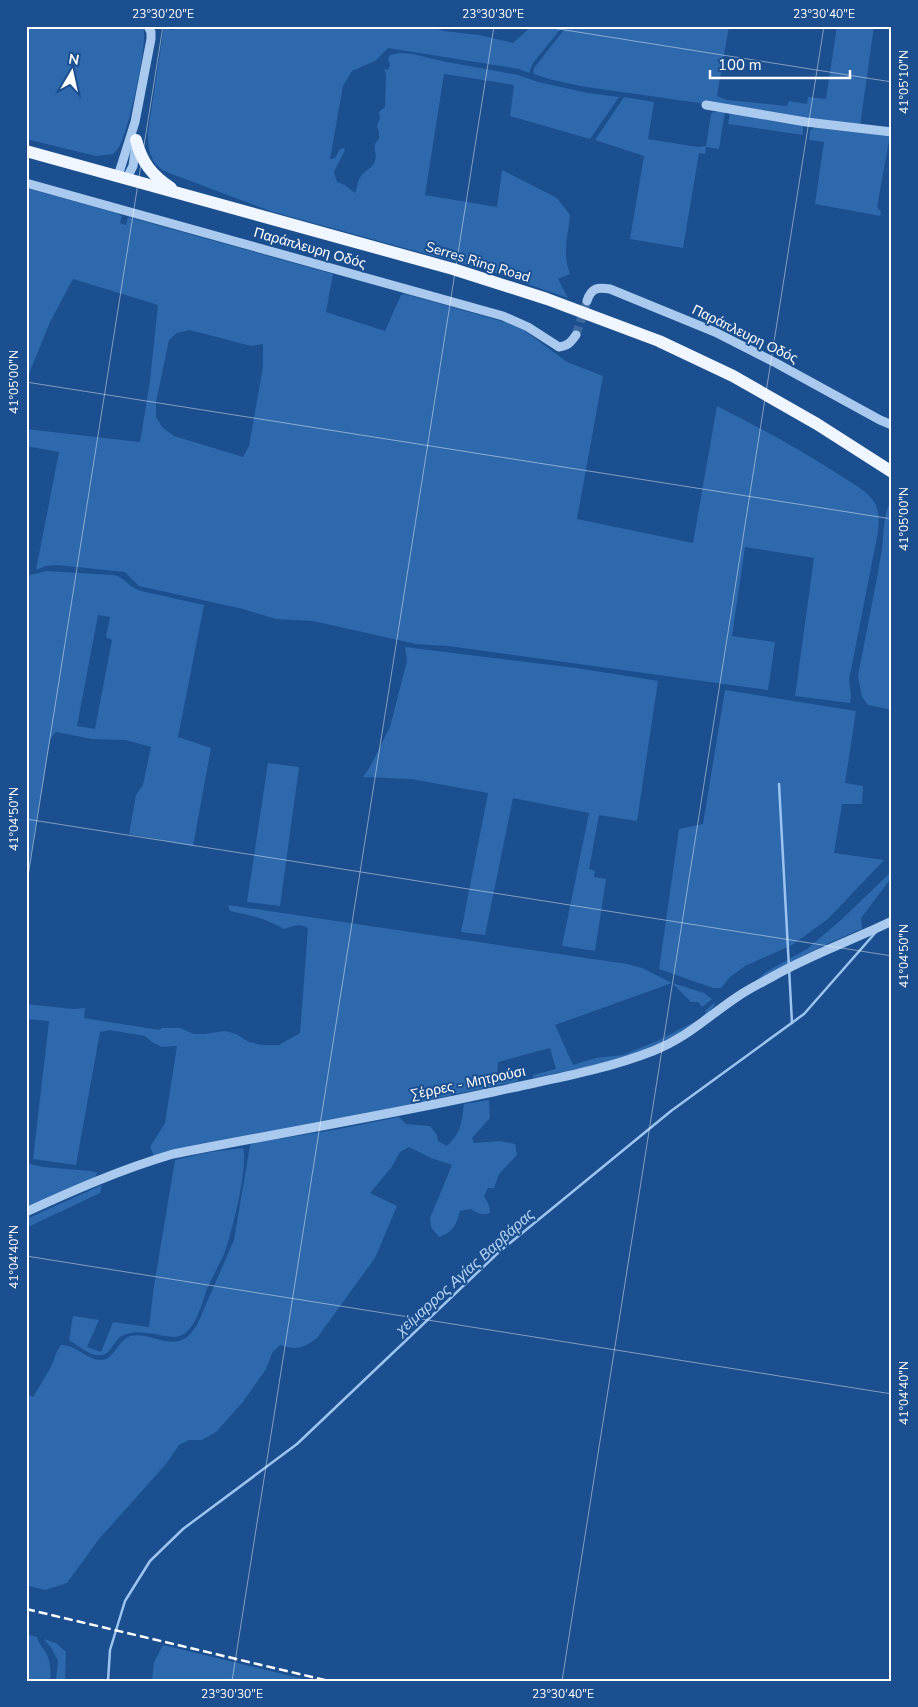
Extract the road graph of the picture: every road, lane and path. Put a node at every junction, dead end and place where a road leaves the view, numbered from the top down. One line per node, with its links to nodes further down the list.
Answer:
1 (148, 26): 3 (street)
2 (706, 105): 4 (street)
3 (135, 122): 5 (street); 7 (street)
4 (892, 132)
5 (136, 140): 7 (street); 9 (main road)
6 (26, 151): 7 (main road, Serres Ring Road)
7 (122, 177): 9 (main road, Serres Ring Road)
8 (26, 183): 11 (street, Παράπλευρη Οδός)
9 (180, 193): 13 (main road, Serres Ring Road)
10 (587, 301): 12 (street, Παράπλευρη Οδός)
11 (576, 335)
12 (892, 425)
13 (892, 472)
14 (892, 921): 15 (street, Σέρρες - Μητρούσι)
15 (26, 1212)

